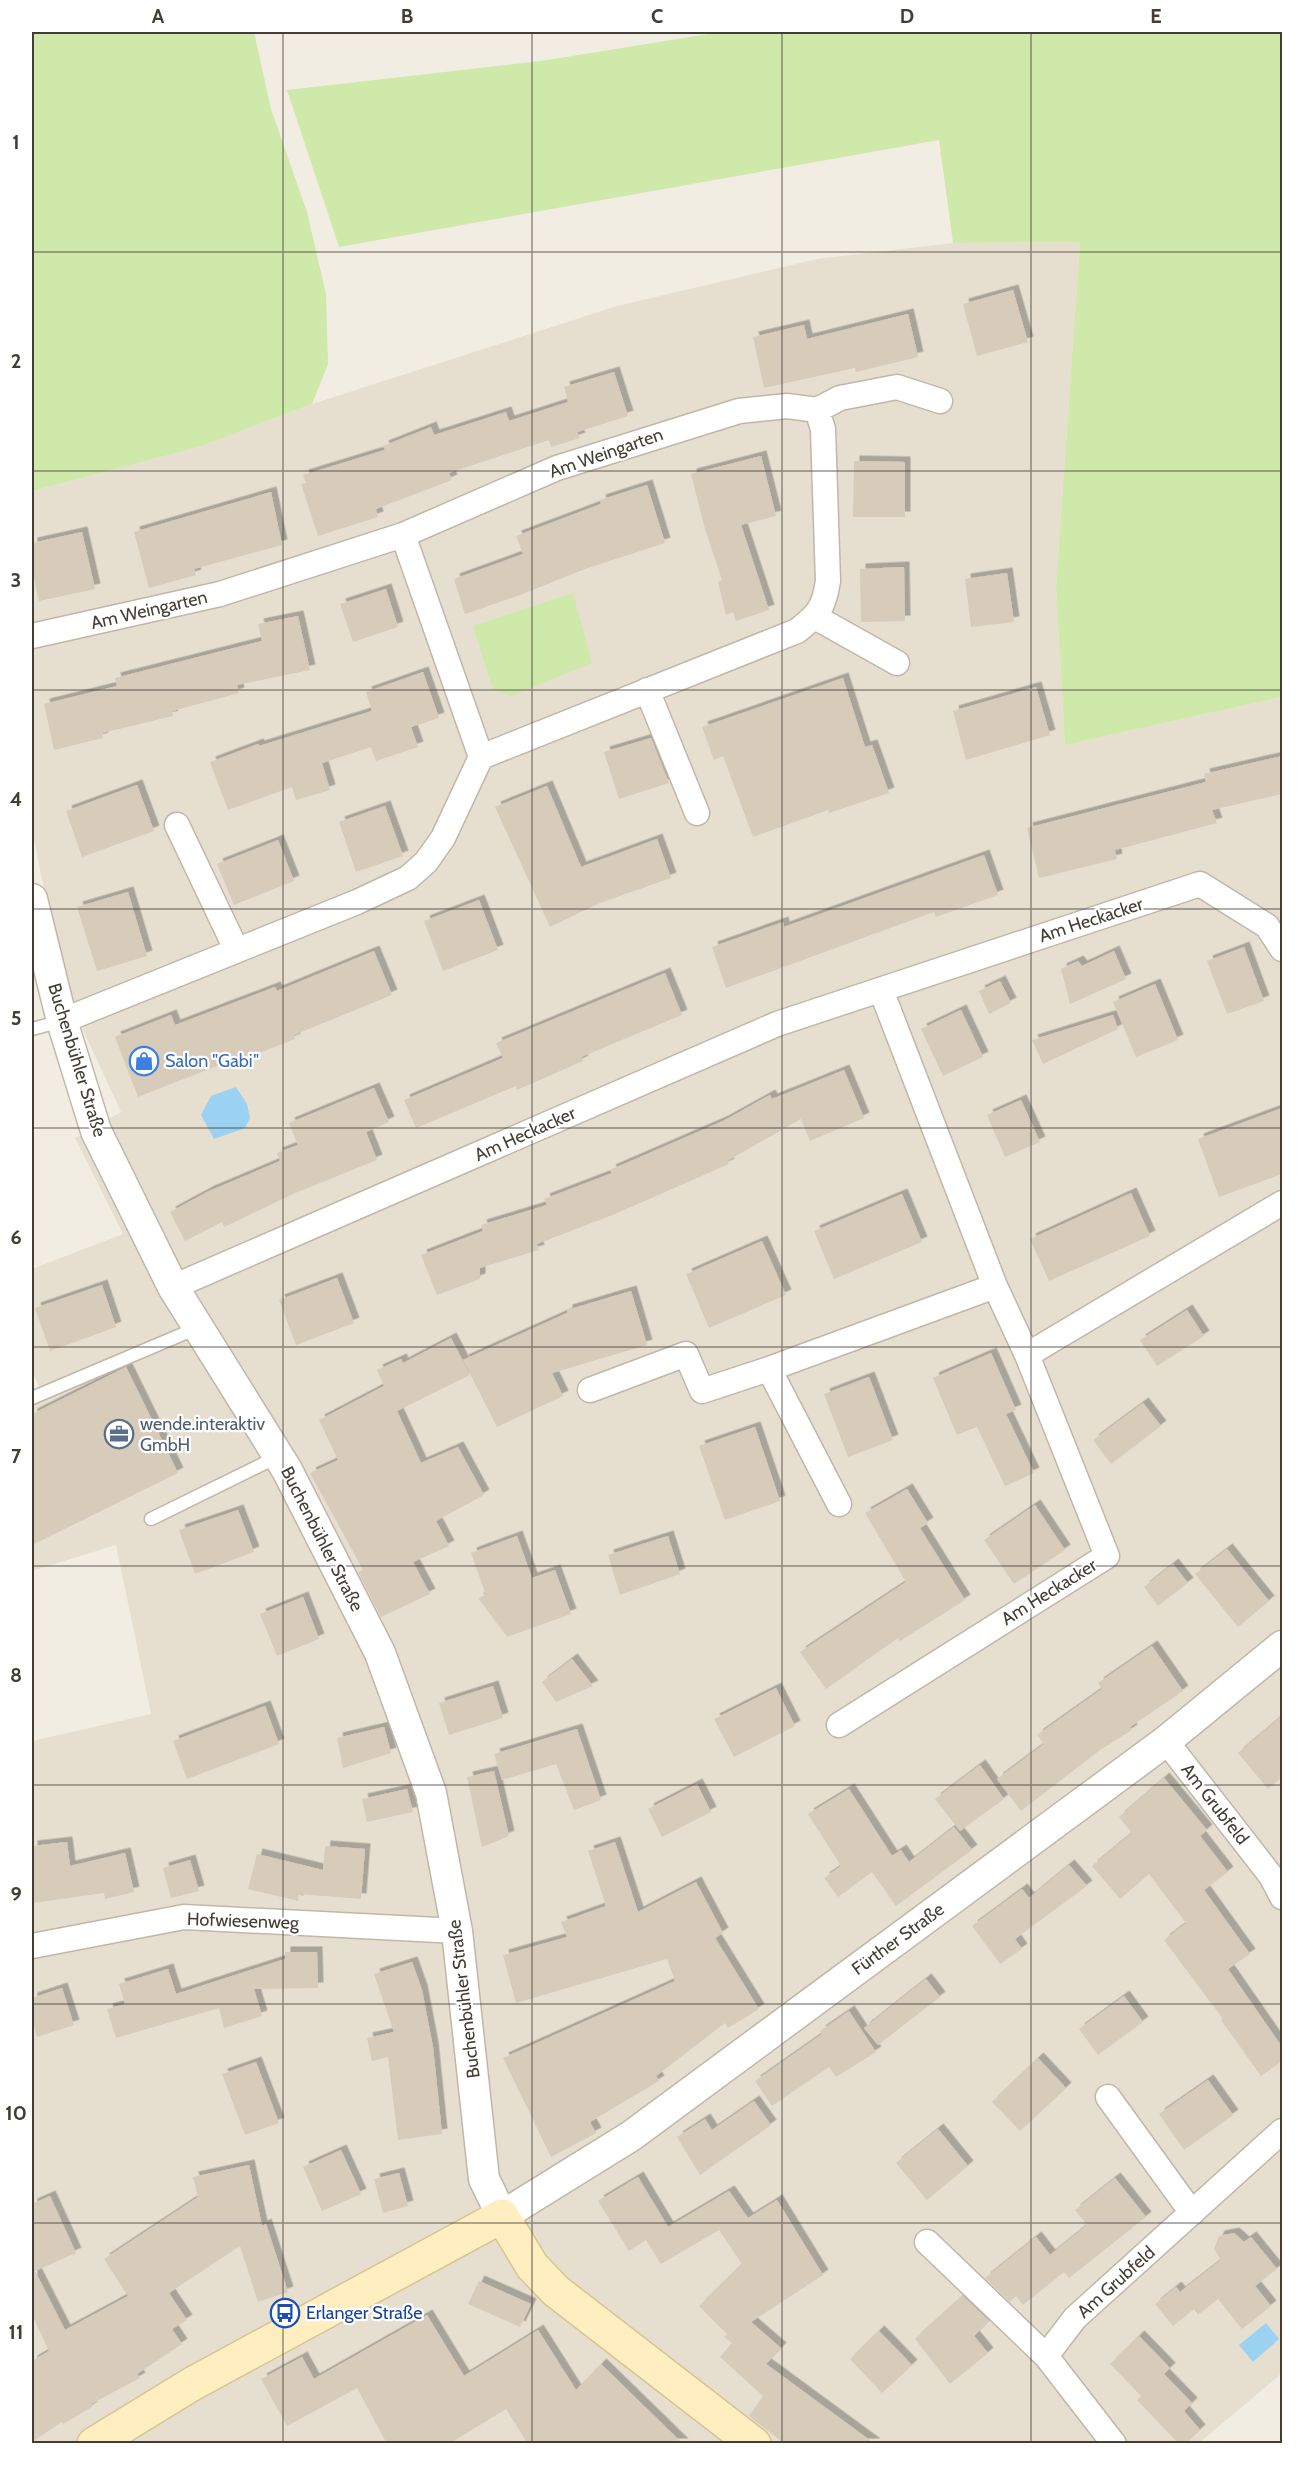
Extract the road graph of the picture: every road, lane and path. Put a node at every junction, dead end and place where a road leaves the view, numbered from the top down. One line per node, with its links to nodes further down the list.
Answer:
1 (940, 401): 2 (street)
2 (818, 410): 3 (street, Am Weingarten); 4 (street)
3 (403, 535): 5 (street, Am Weingarten); 8 (street)
4 (815, 617): 6 (street); 7 (street)
5 (32, 636)
6 (897, 663)
7 (647, 690): 8 (street); 9 (street)
8 (481, 757): 12 (street)
9 (697, 813)
10 (177, 825): 12 (street)
11 (32, 899): 15 (street, Buchenbühler Straße)
12 (236, 949): 15 (street)
13 (1282, 949): 14 (street, Am Heckacker)
14 (881, 990): 18 (street, Am Heckacker); 19 (street, Am Heckacker)
15 (62, 1021): 16 (lane); 19 (street, Buchenbühler Straße)
16 (32, 1029)
17 (1282, 1203): 21 (street)
18 (995, 1286): 21 (street, Am Heckacker); 22 (street)
19 (173, 1287): 20 (street, Buchenbühler Straße)
20 (198, 1328): 24 (lane); 25 (street, Buchenbühler Straße)
21 (1027, 1355): 29 (street, Am Heckacker)
22 (769, 1369): 23 (street); 26 (street)
23 (590, 1390)
24 (32, 1398)
25 (279, 1456): 27 (lane); 32 (street, Buchenbühler Straße)
26 (839, 1504)
27 (151, 1519)
28 (1282, 1646): 30 (street, Fürther Straße)
29 (839, 1725)
30 (1166, 1741): 31 (street, Am Grubfeld); 37 (street, Fürther Straße)
31 (1282, 1897)
32 (457, 1930): 33 (street, Hofwiesenweg); 37 (street, Buchenbühler Straße)
33 (32, 1946)
34 (1108, 2097): 36 (street)
35 (1282, 2131): 36 (street, Am Grubfeld)
36 (1192, 2213): 39 (street, Am Grubfeld)
37 (502, 2216): 40 (main road); 41 (main road)
38 (927, 2241): 39 (street)
39 (1046, 2356): 42 (street)
40 (94, 2444)
41 (754, 2444)
42 (1114, 2444)

